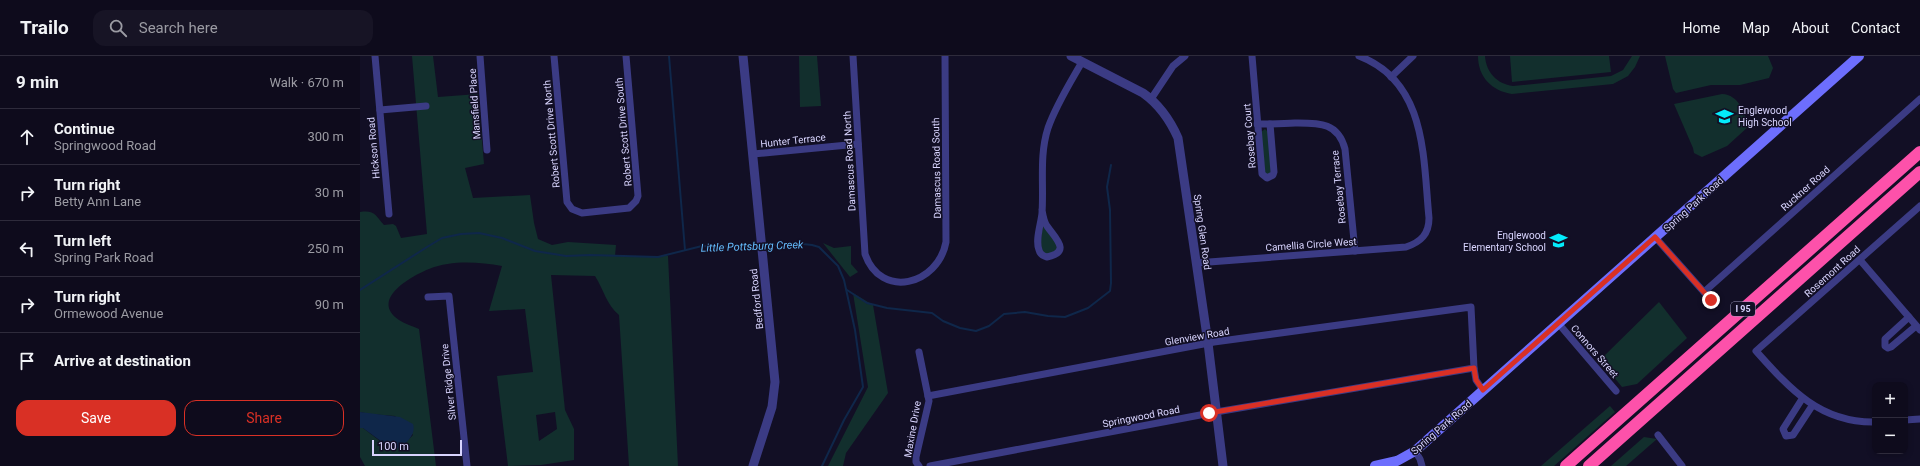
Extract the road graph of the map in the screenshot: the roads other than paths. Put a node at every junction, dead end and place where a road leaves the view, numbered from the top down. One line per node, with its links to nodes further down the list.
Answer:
1 (375, 56): 19 (street, Hickson Road)
2 (480, 56): 23 (street, Mansfield Place)
3 (554, 56): 27 (street, Robert Scott Drive North)
4 (626, 56): 27 (street, Robert Scott Drive South)
5 (743, 56): 25 (street, Bedford Road)
6 (853, 56): 22 (street, Damascus Road North)
7 (945, 56): 34 (street, Damascus Road South)
8 (1071, 56): 14 (street, Spring Glen Road)
9 (1185, 56): 16 (street)
10 (1252, 56): 20 (street, Rosebay Court)
11 (1359, 56): 15 (street)
12 (1413, 56): 15 (street)
13 (1859, 56): 31 (main road, Spring Park Road)
14 (1082, 62): 16 (street, Spring Glen Road); 29 (street)
15 (1392, 77): 32 (street, Camellia Circle West)
16 (1151, 99): 35 (street, Spring Glen Road)
17 (1920, 99): 36 (street, Ruckner Road)
18 (426, 106): 19 (street)
19 (380, 110): 30 (street, Hickson Road)
20 (1257, 124): 21 (street, Rosebay Terrace); 21 (street, Rosebay Court)
21 (1270, 124): 32 (street, Rosebay Terrace)
22 (858, 144): 25 (street, Hunter Terrace); 34 (street, Damascus Road North)
23 (487, 150)
24 (1920, 152): 64 (highway, I 95)
25 (753, 154): 58 (street, Bedford Road)
26 (1920, 172): 65 (highway, I 95)
27 (634, 204)
28 (1919, 209): 33 (street, Rosemont Road)
29 (1042, 210): 29 (street)
30 (389, 214)
31 (1655, 237): 36 (street); 40 (main road, Spring Park Road)
32 (1355, 251): 35 (street, Camellia Circle West)
33 (1860, 260): 39 (street); 48 (street, Rosemont Road)
34 (869, 263)
35 (1196, 263): 42 (street, Spring Glen Road)
36 (1704, 292): 38 (street)
37 (428, 297): 57 (street, Silver Ridge Drive)
38 (1711, 300)
39 (1909, 317): 41 (street); 41 (street)
40 (1558, 324): 45 (main road, Spring Park Road); 46 (street, Connors Street)
41 (1918, 328)
42 (1208, 344): 44 (street, Glenview Road); 47 (street, Glenview Road); 50 (street, Spring Glen Road)
43 (919, 352): 47 (street, Maxine Drive)
44 (1474, 368): 45 (street); 50 (street, Springwood Road)
45 (1483, 390): 55 (main road, Spring Park Road)
46 (1616, 391)
47 (928, 396): 59 (street, Maxine Drive)
48 (1802, 399): 49 (street); 49 (street)
49 (1812, 406): 53 (street)
50 (1216, 412): 56 (street, Springwood Road); 61 (street, Spring Glen Road)
51 (1920, 419): 52 (street)
52 (1908, 420)
53 (1872, 422)
54 (1658, 435): 66 (street)
55 (1415, 450): 62 (main road, Spring Park Road); 63 (street)
56 (966, 463): 60 (street, Springwood Road)
57 (467, 466)
58 (753, 466)
59 (918, 466)
60 (930, 466)
61 (1223, 466)
62 (1375, 466)
63 (1422, 466)
64 (1566, 466)
65 (1588, 466)
66 (1682, 466)

